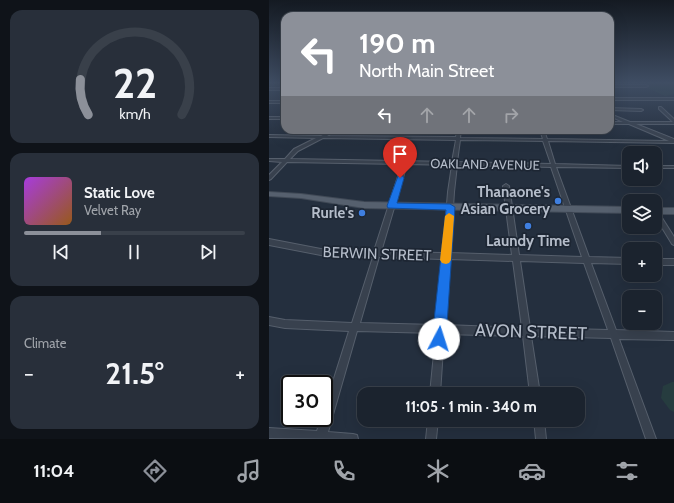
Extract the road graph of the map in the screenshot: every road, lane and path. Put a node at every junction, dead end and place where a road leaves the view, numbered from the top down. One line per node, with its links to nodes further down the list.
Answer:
1 (660, 108): 8 (street)
2 (614, 109): 3 (street)
3 (641, 110)
4 (614, 117): 9 (street)
5 (269, 118): 6 (street)
6 (281, 118)
7 (614, 122): 9 (street)
8 (674, 122): 9 (street)
9 (629, 123): 17 (street)
10 (326, 134): 14 (street)
11 (459, 134): 15 (street)
12 (543, 134): 16 (street)
13 (269, 136): 14 (street)
14 (320, 137): 15 (street); 19 (street)
15 (458, 140): 16 (street); 21 (street)
16 (545, 141): 17 (street); 22 (street)
17 (674, 142)
18 (269, 160): 19 (street, OAKLAND AVENUE)
19 (285, 160): 20 (street, OAKLAND AVENUE); 26 (street)
20 (405, 163): 21 (street, OAKLAND AVENUE); 29 (street)
21 (455, 164): 22 (street, OAKLAND AVENUE); 30 (street)
22 (553, 165): 23 (street, OAKLAND AVENUE); 32 (street)
23 (622, 167)
24 (662, 167): 25 (street)
25 (674, 168)
26 (269, 178)
27 (506, 186): 31 (street)
28 (269, 194): 29 (main road)
29 (391, 206): 30 (main road); 39 (street)
30 (450, 207): 31 (main road); 40 (street)
31 (509, 208): 32 (main road); 41 (street)
32 (569, 209): 33 (main road); 42 (street)
33 (622, 210)
34 (662, 211): 35 (main road)
35 (674, 211)
36 (662, 222): 38 (street)
37 (269, 242): 39 (street, BERWIN STREET)
38 (674, 242)
39 (376, 255): 40 (street, BERWIN STREET); 47 (street)
40 (446, 256): 41 (street, BERWIN STREET); 48 (street)
41 (516, 258): 42 (street, BERWIN STREET); 49 (street)
42 (587, 260): 43 (street, BERWIN STREET); 50 (street)
43 (622, 261)
44 (662, 262): 45 (street)
45 (674, 262)
46 (269, 321): 47 (street, AVON STREET)
47 (354, 327): 48 (street, AVON STREET); 57 (street)
48 (440, 329): 49 (street, AVON STREET); 52 (street)
49 (527, 332): 50 (street, AVON STREET); 53 (street)
50 (614, 334): 51 (street, AVON STREET); 61 (street)
51 (674, 336)
52 (436, 387)
53 (534, 387)
54 (432, 427): 59 (street)
55 (540, 427): 60 (street)
56 (269, 433): 57 (street)
57 (320, 438): 58 (street)
58 (353, 439)
59 (431, 439)
60 (541, 439)
61 (651, 439)

